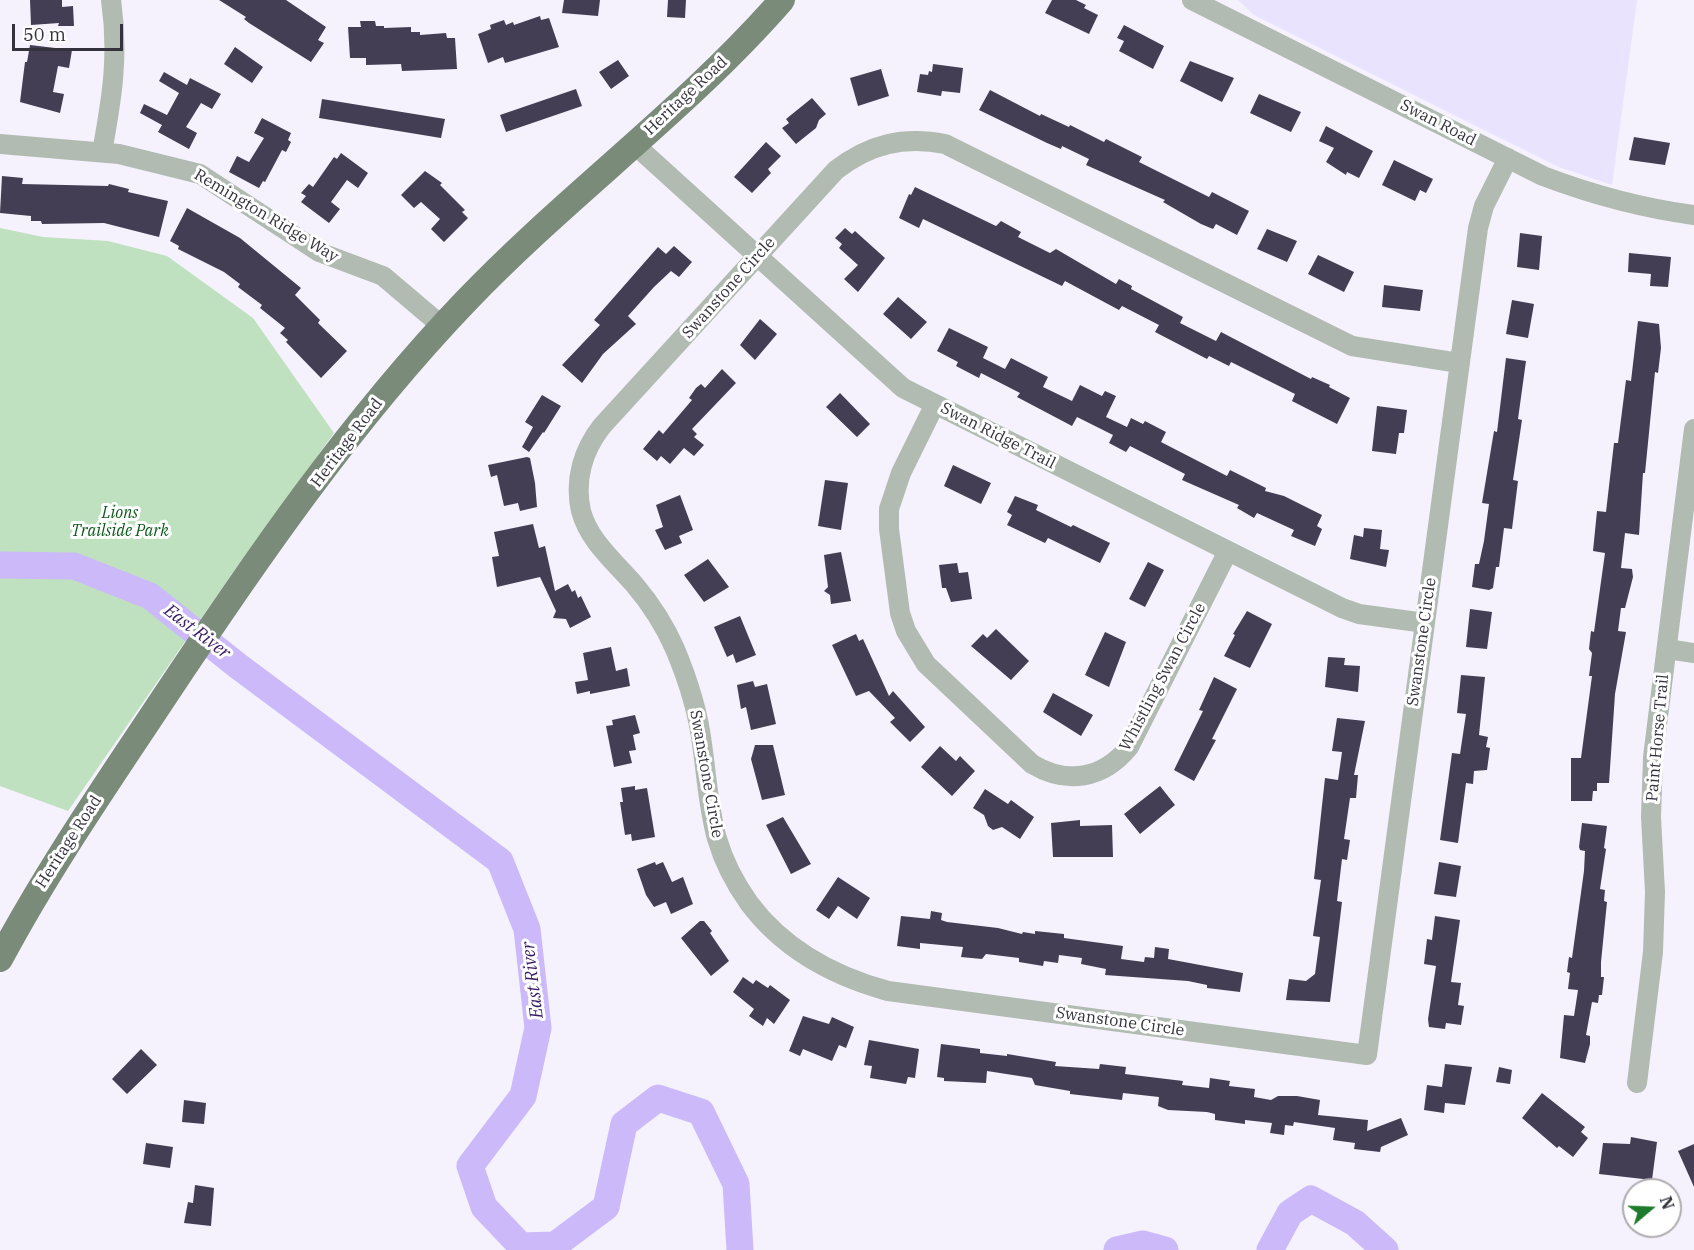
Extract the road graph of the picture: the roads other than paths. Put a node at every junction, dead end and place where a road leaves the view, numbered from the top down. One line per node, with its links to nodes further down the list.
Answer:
1 (111, 0): 6 (street)
2 (782, 0): 5 (main road, Heritage Road)
3 (1192, 0): 7 (street, Swan Road)
4 (0, 144): 6 (street, Remington Ridge Way)
5 (634, 144): 9 (street, Swan Ridge Trail); 10 (main road, Heritage Road)
6 (102, 152): 10 (street, Remington Ridge Way)
7 (1508, 158): 8 (street, Swan Road); 11 (street, Swanstone Circle)
8 (1694, 215)
9 (757, 257): 11 (street, Swanstone Circle); 12 (street, Swan Ridge Trail); 16 (street, Swanstone Circle)
10 (442, 326): 19 (main road, Heritage Road)
11 (1460, 363): 16 (street, Swanstone Circle)
12 (935, 404): 15 (street, Swan Ridge Trail); 15 (street, Whistling Swan Circle)
13 (1694, 429): 14 (street, Paint Horse Trail)
14 (1694, 434): 17 (street, Paint Horse Trail)
15 (1228, 551): 16 (street, Swan Ridge Trail)
16 (1425, 623)
17 (1666, 649): 18 (street); 20 (street, Paint Horse Trail)
18 (1694, 653)
19 (0, 959)
20 (1637, 1083)

